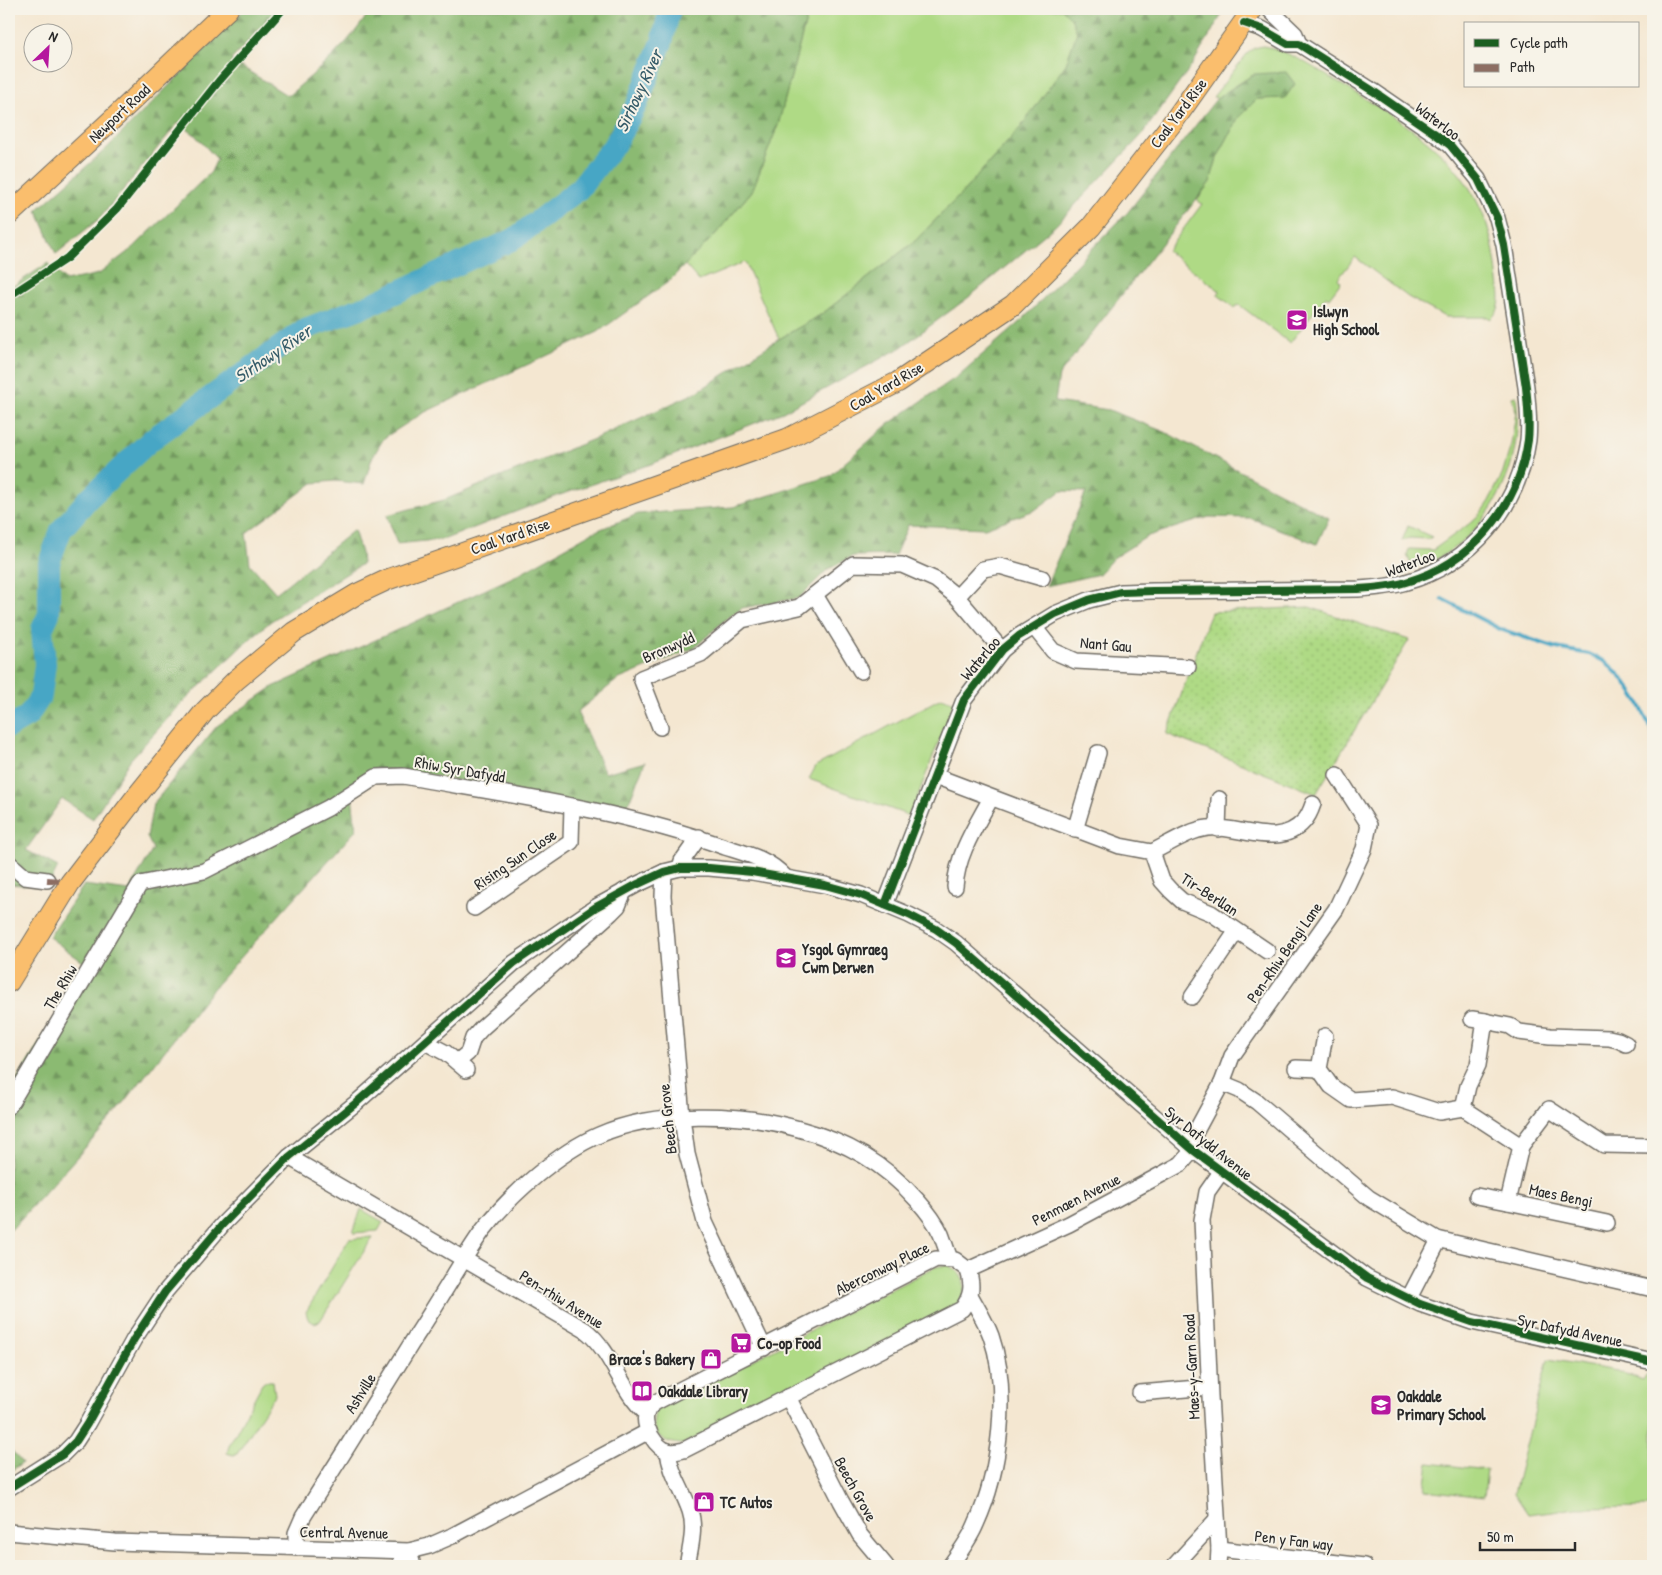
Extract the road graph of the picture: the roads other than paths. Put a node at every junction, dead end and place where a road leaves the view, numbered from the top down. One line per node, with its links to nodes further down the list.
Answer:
1 (228, 9): 5 (main road, Newport Road)
2 (1269, 9): 4 (street, Waterloo)
3 (1248, 16): 4 (street, Waterloo); 37 (main road, Coal Yard Rise)
4 (1299, 44): 9 (street, Waterloo)
5 (9, 215)
6 (1042, 578): 8 (street)
7 (815, 594): 8 (street, Bronwydd); 12 (street); 13 (street, Bronwydd)
8 (957, 597): 10 (street, Bronwydd)
9 (1034, 627): 10 (street, Waterloo); 11 (street, Nant Gau)
10 (1002, 650): 16 (street, Waterloo)
11 (1188, 667)
12 (861, 672)
13 (660, 726)
14 (1098, 753): 22 (street)
15 (1337, 775): 44 (street, Pen-Rhiw Bengi Lane)
16 (935, 776): 17 (street); 33 (street, Waterloo)
17 (991, 798): 22 (street); 31 (street)
18 (1219, 799): 21 (street)
19 (1314, 804): 21 (street)
20 (572, 806): 23 (street, Rhiw Syr Dafydd); 30 (street, Rhiw Syr Dafydd); 34 (street, Rising Sun Close)
21 (1218, 829): 24 (street)
22 (1075, 830): 24 (street)
23 (699, 837): 26 (street); 28 (street, Rhiw Syr Dafydd)
24 (1152, 852): 35 (street, Tir-Berllan)
25 (9, 863): 29 (street)
26 (680, 868): 27 (street, Syr Dafydd Avenue); 28 (street, Syr Dafydd Avenue)
27 (664, 872): 32 (street, Syr Dafydd Avenue); 47 (street, Beech Grove)
28 (785, 877): 33 (street, Syr Dafydd Avenue)
29 (47, 880)
30 (140, 884): 45 (street, The Rhiw)
31 (955, 887)
32 (624, 891): 40 (street, Syr Dafydd Avenue); 40 (street)
33 (885, 905): 50 (street, Syr Dafydd Avenue)
34 (474, 908)
35 (1236, 932): 36 (street, Tir-Berllan); 38 (street)
36 (1267, 951)
37 (9, 982)
38 (1192, 997)
39 (1326, 1036): 43 (street)
40 (425, 1042): 51 (street, Syr Dafydd Avenue)
41 (1626, 1044): 46 (street)
42 (1296, 1068): 43 (street)
43 (1319, 1069): 46 (street)
44 (1222, 1083): 50 (street, Pen-Rhiw Bengi Lane); 56 (street)
45 (9, 1106)
46 (1463, 1108): 48 (street)
47 (682, 1117): 57 (street, Ashville); 58 (street, Ashville); 63 (street, Beech Grove)
48 (1522, 1146): 49 (street); 54 (street, Maes Bengi)
49 (1653, 1146)
50 (1190, 1148): 52 (street, Syr Dafydd Avenue); 59 (street, Penmaen Avenue)
51 (289, 1157): 58 (street, Pen-rhiw Avenue); 71 (street, Syr Dafydd Avenue)
52 (1221, 1172): 62 (street, Syr Dafydd Avenue); 65 (street, Maes-y-Garn Road)
53 (1477, 1196): 54 (street, Maes Bengi)
54 (1508, 1202): 55 (street, Maes Bengi)
55 (1607, 1223)
56 (1439, 1240): 60 (street); 62 (street)
57 (950, 1259): 59 (street, Aberconway Place); 63 (street, Aberconway Place)
58 (464, 1260): 68 (street, Pen-rhiw Avenue); 74 (street, Ashville)
59 (968, 1270): 61 (street)
60 (1653, 1289)
61 (970, 1295): 67 (street); 82 (street)
62 (1409, 1298): 64 (street, Syr Dafydd Avenue)
63 (764, 1348): 68 (street, Aberconway Place)
64 (1653, 1362)
65 (1209, 1387): 66 (street); 72 (street, Maes-y-Garn Road)
66 (1140, 1393)
67 (788, 1397): 70 (street); 81 (street, Beech Grove)
68 (646, 1413): 69 (street, Pen-rhiw Avenue)
69 (650, 1431): 70 (street, Pen-rhiw Avenue); 76 (street, Central Avenue)
70 (668, 1451): 80 (street, Pen-rhiw Avenue)
71 (9, 1488)
72 (1217, 1519): 75 (street, Maes-y-Garn Road); 83 (street)
73 (9, 1532): 74 (street, Central Avenue)
74 (296, 1548): 76 (street, Central Avenue)
75 (1219, 1549): 77 (street, Pen y Fan way); 84 (street, Maes-y-Garn Road)
76 (409, 1551): 78 (street); 79 (street)
77 (1299, 1562): 85 (street, Pen y Fan way)
78 (399, 1566)
79 (413, 1566)
80 (688, 1566)
81 (886, 1566)
82 (950, 1566)
83 (1174, 1566)
84 (1218, 1566)
85 (1364, 1566)

